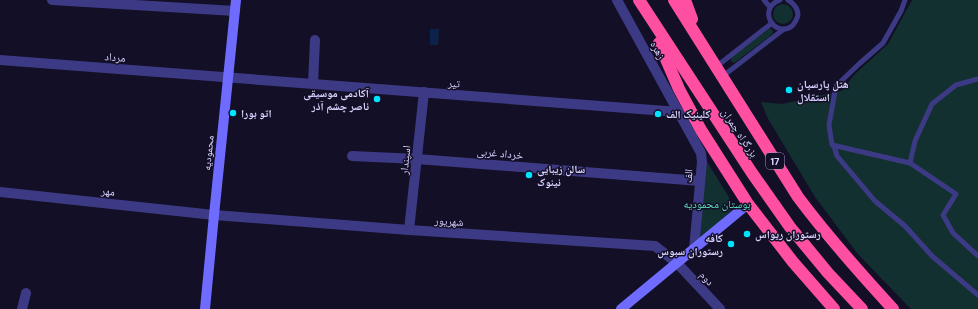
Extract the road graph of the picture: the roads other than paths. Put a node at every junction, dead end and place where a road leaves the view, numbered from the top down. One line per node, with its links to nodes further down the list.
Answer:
1 (52, 0): 12 (street)
2 (236, 0): 12 (street, محمودیه)
3 (617, 0): 24 (street, زهره)
4 (639, 0): 13 (highway, بزرگراه چمران / 17)
5 (674, 0): 17 (highway, بزرگراه چمران / 17)
6 (685, 0): 17 (highway)
7 (764, 0): 11 (lane)
8 (780, 0): 11 (lane)
9 (788, 0): 15 (lane)
10 (905, 0): 25 (lane)
11 (770, 7): 14 (lane)
12 (235, 11): 20 (street, محمودیه)
13 (646, 12): 31 (highway); 44 (highway, بزرگراه چمران / 17)
14 (772, 23): 15 (lane); 19 (lane)
15 (784, 29): 19 (lane)
16 (315, 40): 22 (street)
17 (702, 44): 19 (highway, بزرگراه چمران / 17)
18 (0, 60): 20 (street, مرداد)
19 (720, 71): 45 (highway, بزرگراه چمران / 17)
20 (228, 77): 22 (street, تیر); 32 (street, محمودیه)
21 (978, 79): 28 (lane)
22 (313, 84): 23 (street, تیر)
23 (424, 92): 24 (street, تیر); 27 (street, اسپندار)
24 (678, 112): 29 (street, الف)
25 (834, 146): 28 (lane); 38 (lane)
26 (352, 156): 27 (street, خرداد غربی)
27 (417, 159): 29 (street, خرداد غربی); 33 (street, اسپندار)
28 (910, 163): 35 (lane)
29 (700, 182): 34 (street, الف)
30 (0, 192): 32 (street, مهر)
31 (748, 204): 34 (street); 43 (highway)
32 (214, 215): 33 (street, شهریور); 40 (street, محمودیه)
33 (409, 230): 36 (street, شهریور)
34 (694, 249): 36 (street)
35 (978, 256)
36 (677, 263): 41 (street); 42 (street, دوم)
37 (26, 293): 39 (street)
38 (978, 295)
39 (22, 309)
40 (205, 309)
41 (621, 309)
42 (720, 309)
43 (834, 309)
44 (862, 309)
45 (893, 309)

